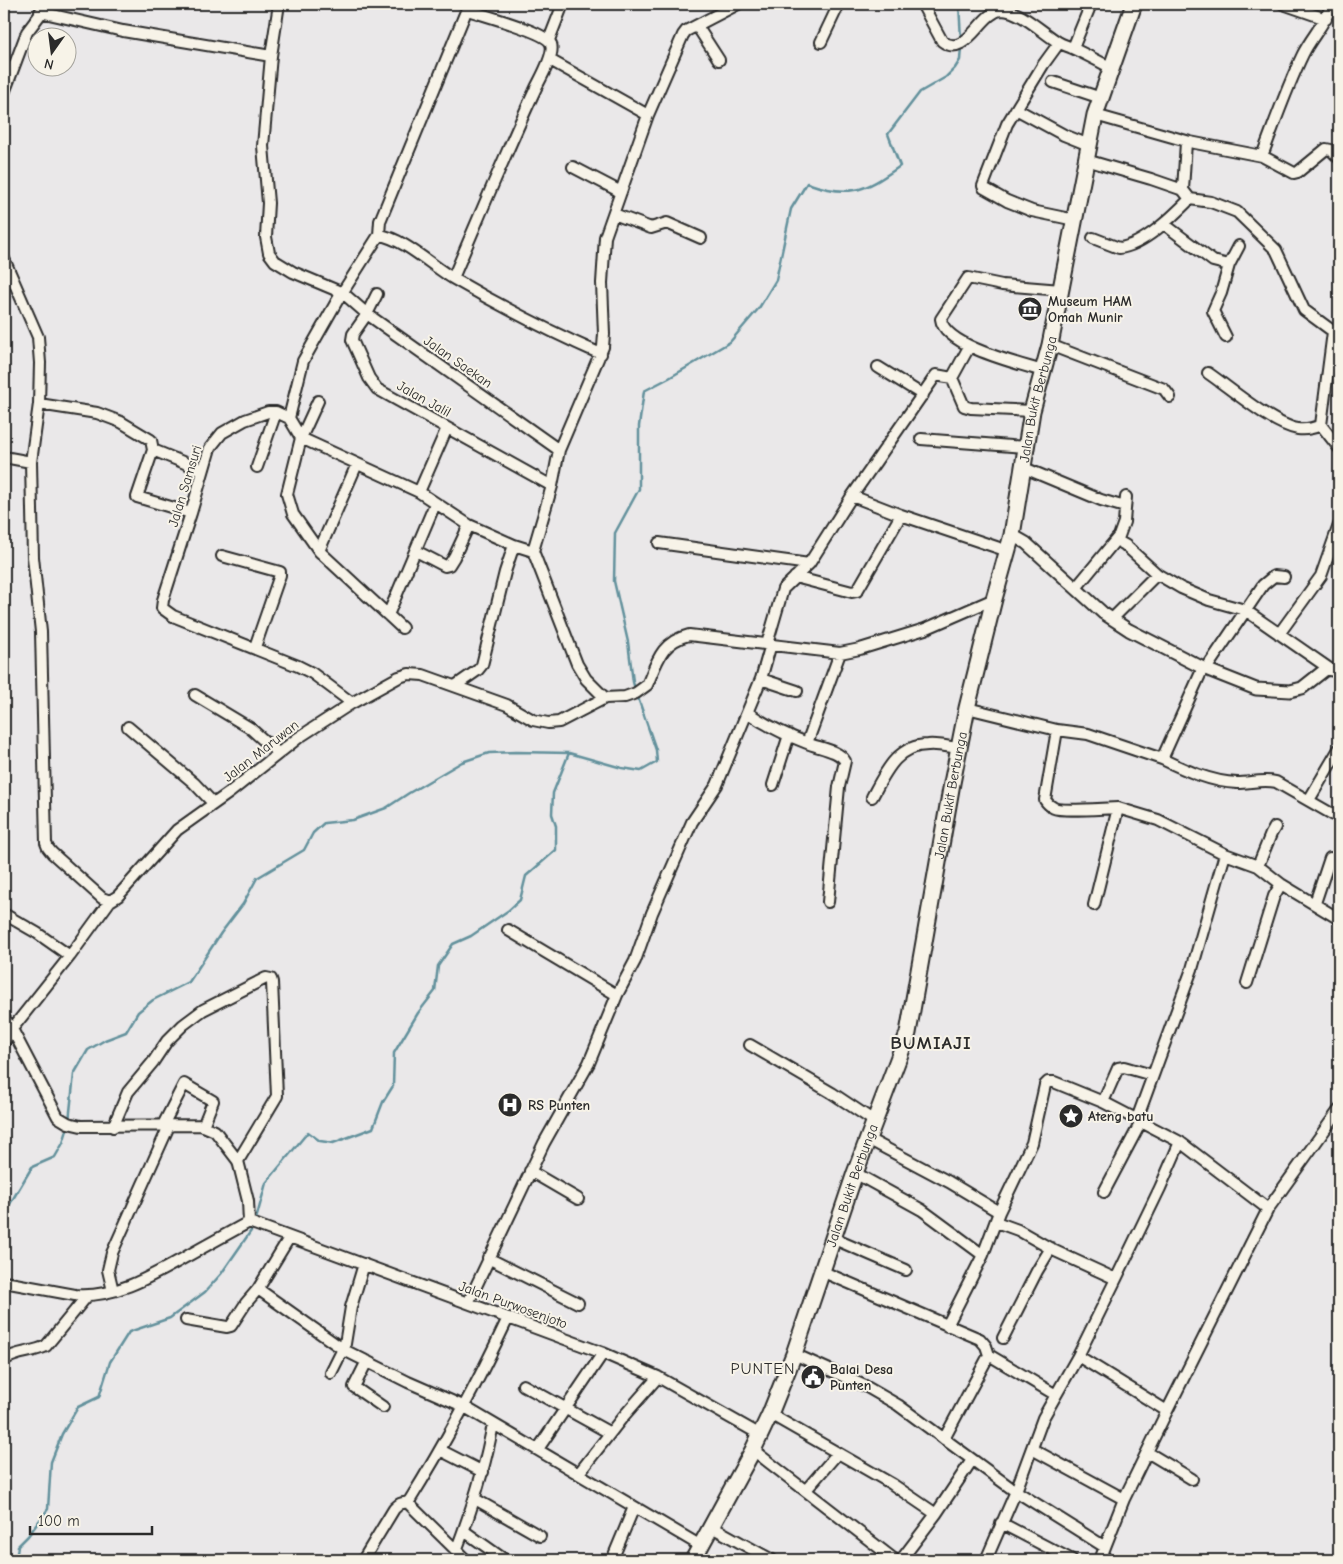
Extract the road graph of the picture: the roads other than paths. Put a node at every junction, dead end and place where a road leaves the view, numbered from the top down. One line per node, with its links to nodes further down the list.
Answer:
1 (48, 4): 12 (street)
2 (279, 4): 19 (street, Jalan Saekan)
3 (563, 4): 15 (street)
4 (738, 4): 14 (street)
5 (839, 4): 16 (street)
6 (922, 4): 17 (street)
7 (1091, 4): 18 (street)
8 (1134, 4): 22 (main road, Jalan Bukit Berbunga)
9 (1282, 4): 13 (street)
10 (1332, 4): 13 (street)
11 (468, 7): 15 (street); 41 (street)
12 (40, 12): 19 (street); 24 (street)
13 (1326, 19): 31 (street)
14 (697, 26): 21 (street); 27 (street)
15 (548, 40): 20 (street)
16 (821, 42)
17 (1059, 43): 18 (street); 26 (street)
18 (1072, 48): 22 (street)
19 (271, 56): 49 (street, Jalan Saekan)
20 (550, 60): 27 (street); 47 (street)
21 (719, 60)
22 (1110, 67): 25 (main road, Jalan Bukit Berbunga)
23 (1053, 82): 25 (street)
24 (4, 94)
25 (1101, 98): 28 (main road, Jalan Bukit Berbunga)
26 (1016, 109): 30 (street); 39 (street)
27 (648, 115): 36 (street)
28 (1094, 115): 29 (street); 30 (main road, Jalan Bukit Berbunga)
29 (1186, 142): 31 (street); 35 (street)
30 (1089, 145): 33 (main road, Jalan Bukit Berbunga)
31 (1262, 156): 32 (street)
32 (1339, 158)
33 (1086, 160): 35 (street); 39 (main road, Jalan Bukit Berbunga)
34 (572, 168): 36 (street)
35 (1183, 190): 37 (street)
36 (621, 192): 38 (street)
37 (1190, 199): 40 (street); 52 (street)
38 (614, 214): 42 (street); 56 (street)
39 (1075, 220): 48 (main road, Jalan Bukit Berbunga)
40 (1164, 224): 43 (street); 46 (street)
41 (379, 235): 47 (street); 49 (street)
42 (700, 238)
43 (1093, 238)
44 (1239, 246): 46 (street)
45 (4, 259): 64 (street)
46 (1230, 265): 53 (street)
47 (453, 278): 56 (street)
48 (1061, 290): 54 (main road, Jalan Bukit Berbunga); 55 (street)
49 (343, 293): 51 (street, Jalan Saekan); 67 (street)
50 (377, 294): 51 (street, Jalan Jalil)
51 (367, 314): 69 (street, Jalan Jalil); 75 (street, Jalan Saekan)
52 (1336, 334): 68 (street)
53 (1226, 337)
54 (1050, 345): 58 (main road, Jalan Bukit Berbunga); 62 (street)
55 (969, 347): 58 (street); 60 (street)
56 (601, 354): 75 (street)
57 (878, 367): 61 (street)
58 (1043, 370): 65 (main road, Jalan Bukit Berbunga)
59 (1208, 373): 68 (street)
60 (952, 378): 61 (street); 65 (street)
61 (923, 396): 84 (street)
62 (1170, 397)
63 (318, 400): 70 (street)
64 (39, 404): 74 (street); 77 (street)
65 (1032, 411): 72 (main road, Jalan Bukit Berbunga)
66 (276, 412): 67 (street); 79 (street); 81 (street, Jalan Samsuri)
67 (289, 418): 70 (street)
68 (1321, 425): 73 (street)
69 (447, 428): 82 (street, Jalan Jalil); 83 (street)
70 (301, 438): 78 (street); 94 (street)
71 (921, 440): 72 (street)
72 (1025, 447): 80 (main road, Jalan Bukit Berbunga)
73 (1339, 448)
74 (153, 450): 81 (street); 86 (street)
75 (559, 450): 82 (street)
76 (4, 457): 77 (street)
77 (31, 462): 142 (street)
78 (357, 464): 83 (street); 94 (street)
79 (257, 467)
80 (1022, 467): 90 (main road, Jalan Bukit Berbunga); 91 (street)
81 (202, 470): 86 (street, Jalan Samsuri)
82 (552, 486): 96 (street)
83 (419, 492): 85 (street)
84 (852, 496): 87 (street); 99 (street)
85 (435, 504): 88 (street); 95 (street)
86 (191, 513): 111 (street, Jalan Samsuri)
87 (900, 514): 97 (street); 101 (street)
88 (469, 525): 93 (street); 95 (street)
89 (1339, 525): 109 (street)
90 (1012, 535): 97 (main road, Jalan Bukit Berbunga); 103 (street)
91 (1116, 540): 100 (street); 103 (street)
92 (658, 543): 99 (street)
93 (514, 545): 96 (street); 116 (street)
94 (319, 551): 106 (street)
95 (416, 551): 106 (street)
96 (533, 551): 119 (street)
97 (1008, 551): 104 (main road, Jalan Bukit Berbunga)
98 (222, 556): 111 (street)
99 (810, 564): 101 (street)
100 (1158, 574): 105 (street); 107 (street)
101 (796, 577): 110 (street)
102 (1284, 577): 105 (street)
103 (1076, 588): 107 (street)
104 (994, 599): 112 (street); 121 (main road, Jalan Bukit Berbunga)
105 (1245, 610): 109 (street); 113 (street)
106 (388, 615): 108 (street)
107 (1112, 619): 113 (street)
108 (402, 628)
109 (1279, 634): 114 (street)
110 (769, 644): 112 (street); 115 (street); 119 (street)
111 (255, 647): 120 (street, Jalan Samsuri)
112 (840, 653): 126 (street)
113 (1204, 669): 114 (street); 130 (street)
114 (1334, 670)
115 (761, 679): 117 (street); 122 (street)
116 (455, 686): 119 (street, Jalan Maruwan); 120 (street, Jalan Maruwan)
117 (797, 690)
118 (195, 696): 129 (street)
119 (604, 698)
120 (352, 703): 129 (street, Jalan Maruwan)
121 (967, 708): 124 (street); 127 (main road, Jalan Bukit Berbunga)
122 (748, 713): 125 (street); 151 (street)
123 (128, 727): 134 (street)
124 (1057, 730): 130 (street); 135 (street)
125 (789, 735): 126 (street); 131 (street)
126 (807, 743): 143 (street)
127 (959, 748): 132 (street); 160 (main road, Jalan Bukit Berbunga)
128 (1339, 749): 133 (street)
129 (278, 753): 134 (street, Jalan Maruwan)
130 (1162, 759): 133 (street)
131 (773, 785)
132 (872, 797)
133 (1308, 800): 136 (street)
134 (213, 803): 142 (street, Jalan Maruwan)
135 (1118, 808): 138 (street); 145 (street)
136 (1339, 818)
137 (1275, 827): 140 (street)
138 (1225, 854): 140 (street); 156 (street)
139 (1330, 858): 144 (street)
140 (1258, 866): 141 (street)
141 (1281, 884): 144 (street); 150 (street)
142 (110, 900): 149 (street, Jalan Maruwan)
143 (828, 902)
144 (1315, 903): 147 (street)
145 (1094, 905)
146 (4, 914): 149 (street)
147 (1339, 919)
148 (508, 930): 151 (street)
149 (70, 956): 153 (street, Jalan Maruwan)
150 (1247, 983)
151 (617, 995): 167 (street)
152 (4, 1018): 153 (street)
153 (12, 1030): 154 (street, Jalan Maruwan); 163 (street)
154 (4, 1042)
155 (750, 1045): 160 (street)
156 (1152, 1075): 157 (street); 159 (street)
157 (1103, 1102): 159 (street); 172 (street)
158 (1339, 1110): 171 (street)
159 (1139, 1120): 165 (street); 169 (street)
160 (874, 1121): 164 (main road, Jalan Bukit Berbunga)
161 (166, 1126): 162 (street); 162 (street); 163 (street); 185 (street)
162 (203, 1126): 166 (street)
163 (113, 1127): 166 (street)
164 (868, 1139): 168 (main road, Jalan Bukit Berbunga); 172 (street)
165 (1180, 1142): 171 (street); 182 (street)
166 (238, 1160): 173 (street)
167 (530, 1171): 170 (street); 178 (street)
168 (855, 1173): 175 (main road, Jalan Bukit Berbunga); 177 (street)
169 (1104, 1192)
170 (578, 1199)
171 (1268, 1209): 207 (street)
172 (998, 1217): 176 (street); 177 (street)
173 (253, 1224): 174 (street, Jalan Purwosenjoto); 185 (street)
174 (289, 1238): 179 (street, Jalan Purwosenjoto); 184 (street)
175 (832, 1238): 180 (street); 181 (main road, Jalan Bukit Berbunga)
176 (1051, 1248): 182 (street); 192 (street)
177 (983, 1255): 191 (street)
178 (488, 1258): 187 (street); 188 (street)
179 (364, 1264): 187 (street, Jalan Purwosenjoto); 193 (street)
180 (906, 1270)
181 (821, 1271): 191 (street); 195 (main road, Jalan Bukit Berbunga)
182 (1116, 1279): 197 (street)
183 (4, 1282): 186 (street)
184 (258, 1289): 190 (street); 193 (street)
185 (113, 1291): 186 (street)
186 (87, 1296): 198 (street)
187 (468, 1303): 189 (street, Jalan Purwosenjoto)
188 (578, 1303)
189 (508, 1318): 194 (street, Jalan Purwosenjoto); 204 (street)
190 (186, 1320)
191 (947, 1326): 196 (street)
192 (1003, 1338)
193 (343, 1350): 199 (street); 200 (street)
194 (603, 1353): 201 (street, Jalan Purwosenjoto); 206 (street)
195 (794, 1354): 208 (main road, Jalan Bukit Berbunga); 212 (street)
196 (989, 1355): 203 (street); 212 (street)
197 (1078, 1356): 203 (street); 207 (street)
198 (4, 1360)
199 (367, 1361): 204 (street); 205 (street)
200 (331, 1373)
201 (658, 1377): 210 (street); 211 (street, Jalan Purwosenjoto)
202 (523, 1385): 206 (street)
203 (1056, 1395): 214 (street)
204 (463, 1406): 209 (street); 215 (street)
205 (383, 1407)
206 (566, 1408): 210 (street); 213 (street)
207 (1167, 1411): 217 (street)
208 (770, 1414): 211 (main road, Jalan Bukit Berbunga); 218 (street)
209 (493, 1424): 213 (street); 220 (street)
210 (610, 1433): 221 (street)
211 (759, 1434): 216 (main road, Jalan Bukit Berbunga)
212 (944, 1439): 219 (street)
213 (538, 1449): 221 (street)
214 (1032, 1449): 224 (street); 226 (street)
215 (440, 1450): 220 (street); 227 (street)
216 (752, 1450): 223 (street); 231 (main road, Jalan Bukit Berbunga)
217 (1147, 1452): 222 (street); 226 (street)
218 (837, 1454): 223 (street); 229 (street)
219 (972, 1460): 224 (street); 229 (street)
220 (483, 1472): 225 (street)
221 (578, 1473): 228 (street)
222 (1192, 1479)
223 (806, 1490): 244 (street)
224 (1016, 1491): 230 (street); 235 (street)
225 (475, 1499): 232 (street); 233 (street)
226 (1124, 1499): 235 (street)
227 (408, 1503): 236 (street); 238 (street)
228 (634, 1507): 234 (street); 241 (street)
229 (936, 1514): 245 (street)
230 (1001, 1524): 237 (street); 246 (street)
231 (712, 1527): 234 (main road, Jalan Bukit Berbunga); 243 (street)
232 (464, 1531): 236 (street); 240 (street)
233 (540, 1536)
234 (701, 1546): 242 (main road, Jalan Bukit Berbunga)
235 (1105, 1547): 248 (street)
236 (456, 1551): 239 (street)
237 (1060, 1558): 247 (street)
238 (363, 1560)
239 (466, 1560)
240 (505, 1560)
241 (612, 1560)
242 (693, 1560)
243 (772, 1560)
244 (895, 1560)
245 (901, 1560)
246 (986, 1560)
247 (1072, 1560)
248 (1100, 1560)

